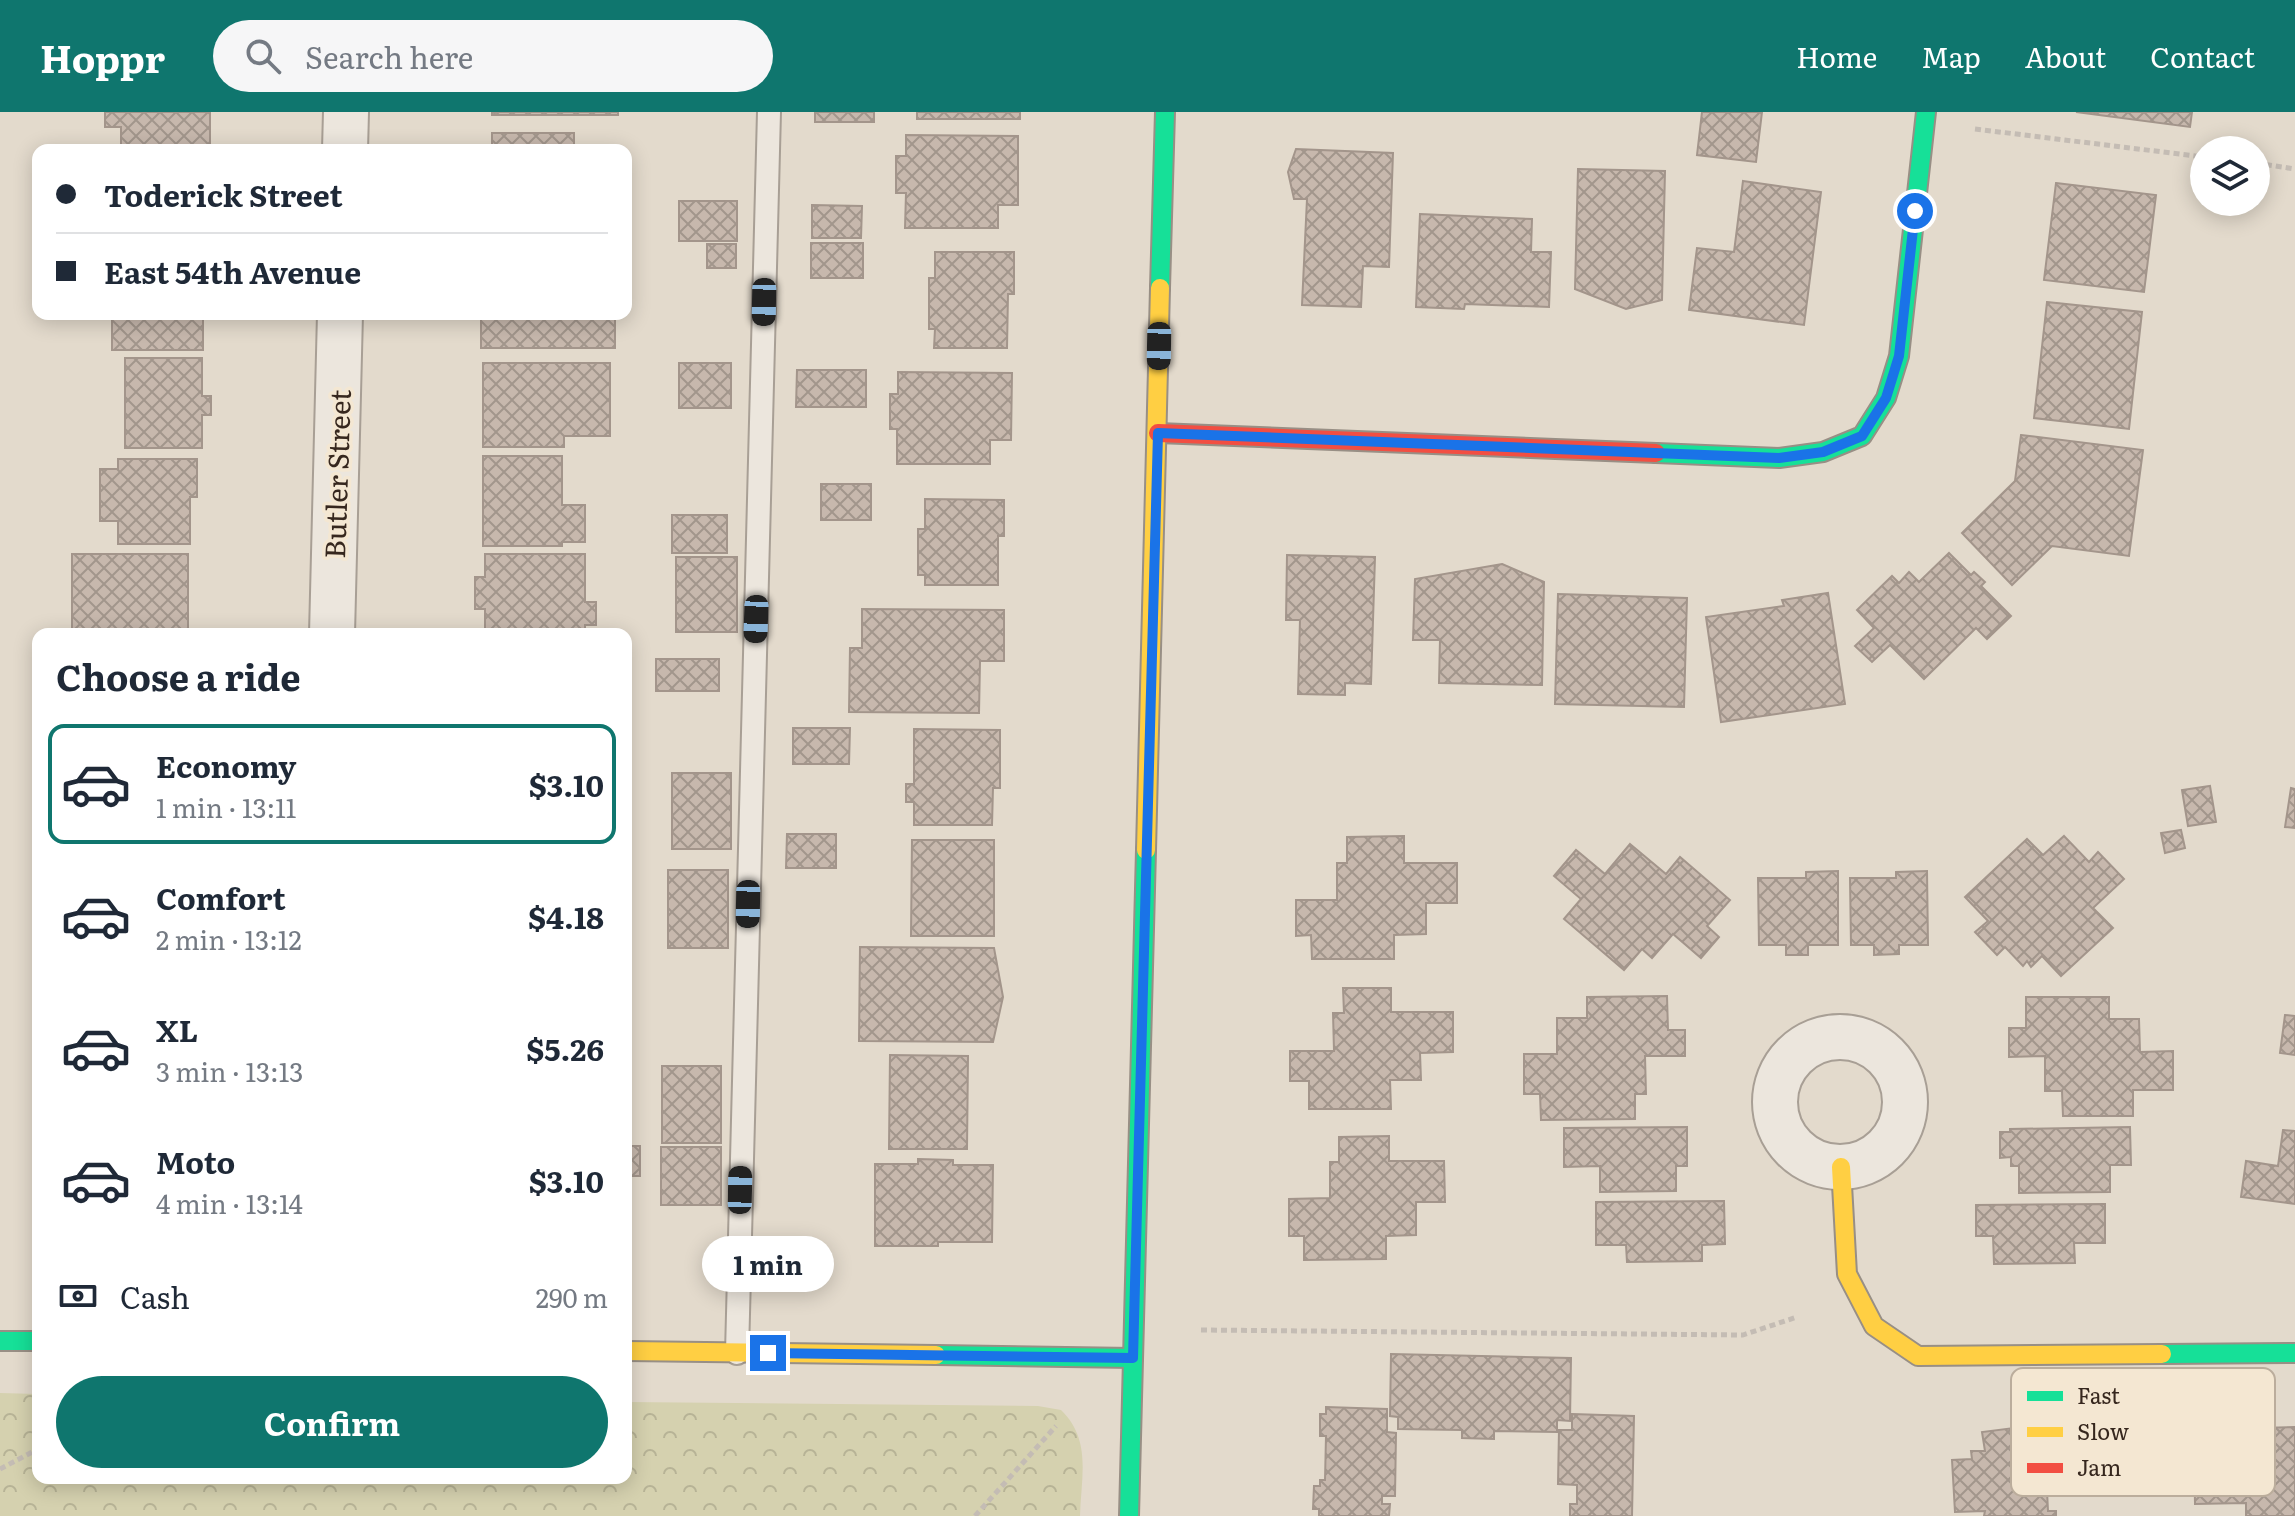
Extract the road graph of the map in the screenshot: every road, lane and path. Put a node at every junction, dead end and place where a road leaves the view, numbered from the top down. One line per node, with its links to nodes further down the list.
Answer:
1 (346, 112): 5 (street)
2 (769, 112): 18 (lane)
3 (1165, 112): 10 (street)
4 (1925, 118): 6 (path); 10 (street)
5 (345, 144)
6 (2190, 155)
7 (2270, 165): 8 (path)
8 (2295, 169)
9 (340, 320): 11 (street, Butler Street)
10 (1158, 433): 20 (street)
11 (332, 628)
12 (1841, 1167): 19 (street)
13 (1797, 1317): 14 (path)
14 (1201, 1330)
15 (0, 1341): 16 (street)
16 (32, 1341)
17 (632, 1351): 18 (street)
18 (737, 1353): 20 (street)
19 (2295, 1353)
20 (1133, 1358): 25 (street)
21 (1056, 1426): 24 (path)
22 (32, 1452): 23 (path)
23 (0, 1469)
24 (975, 1516)
25 (1129, 1516)

